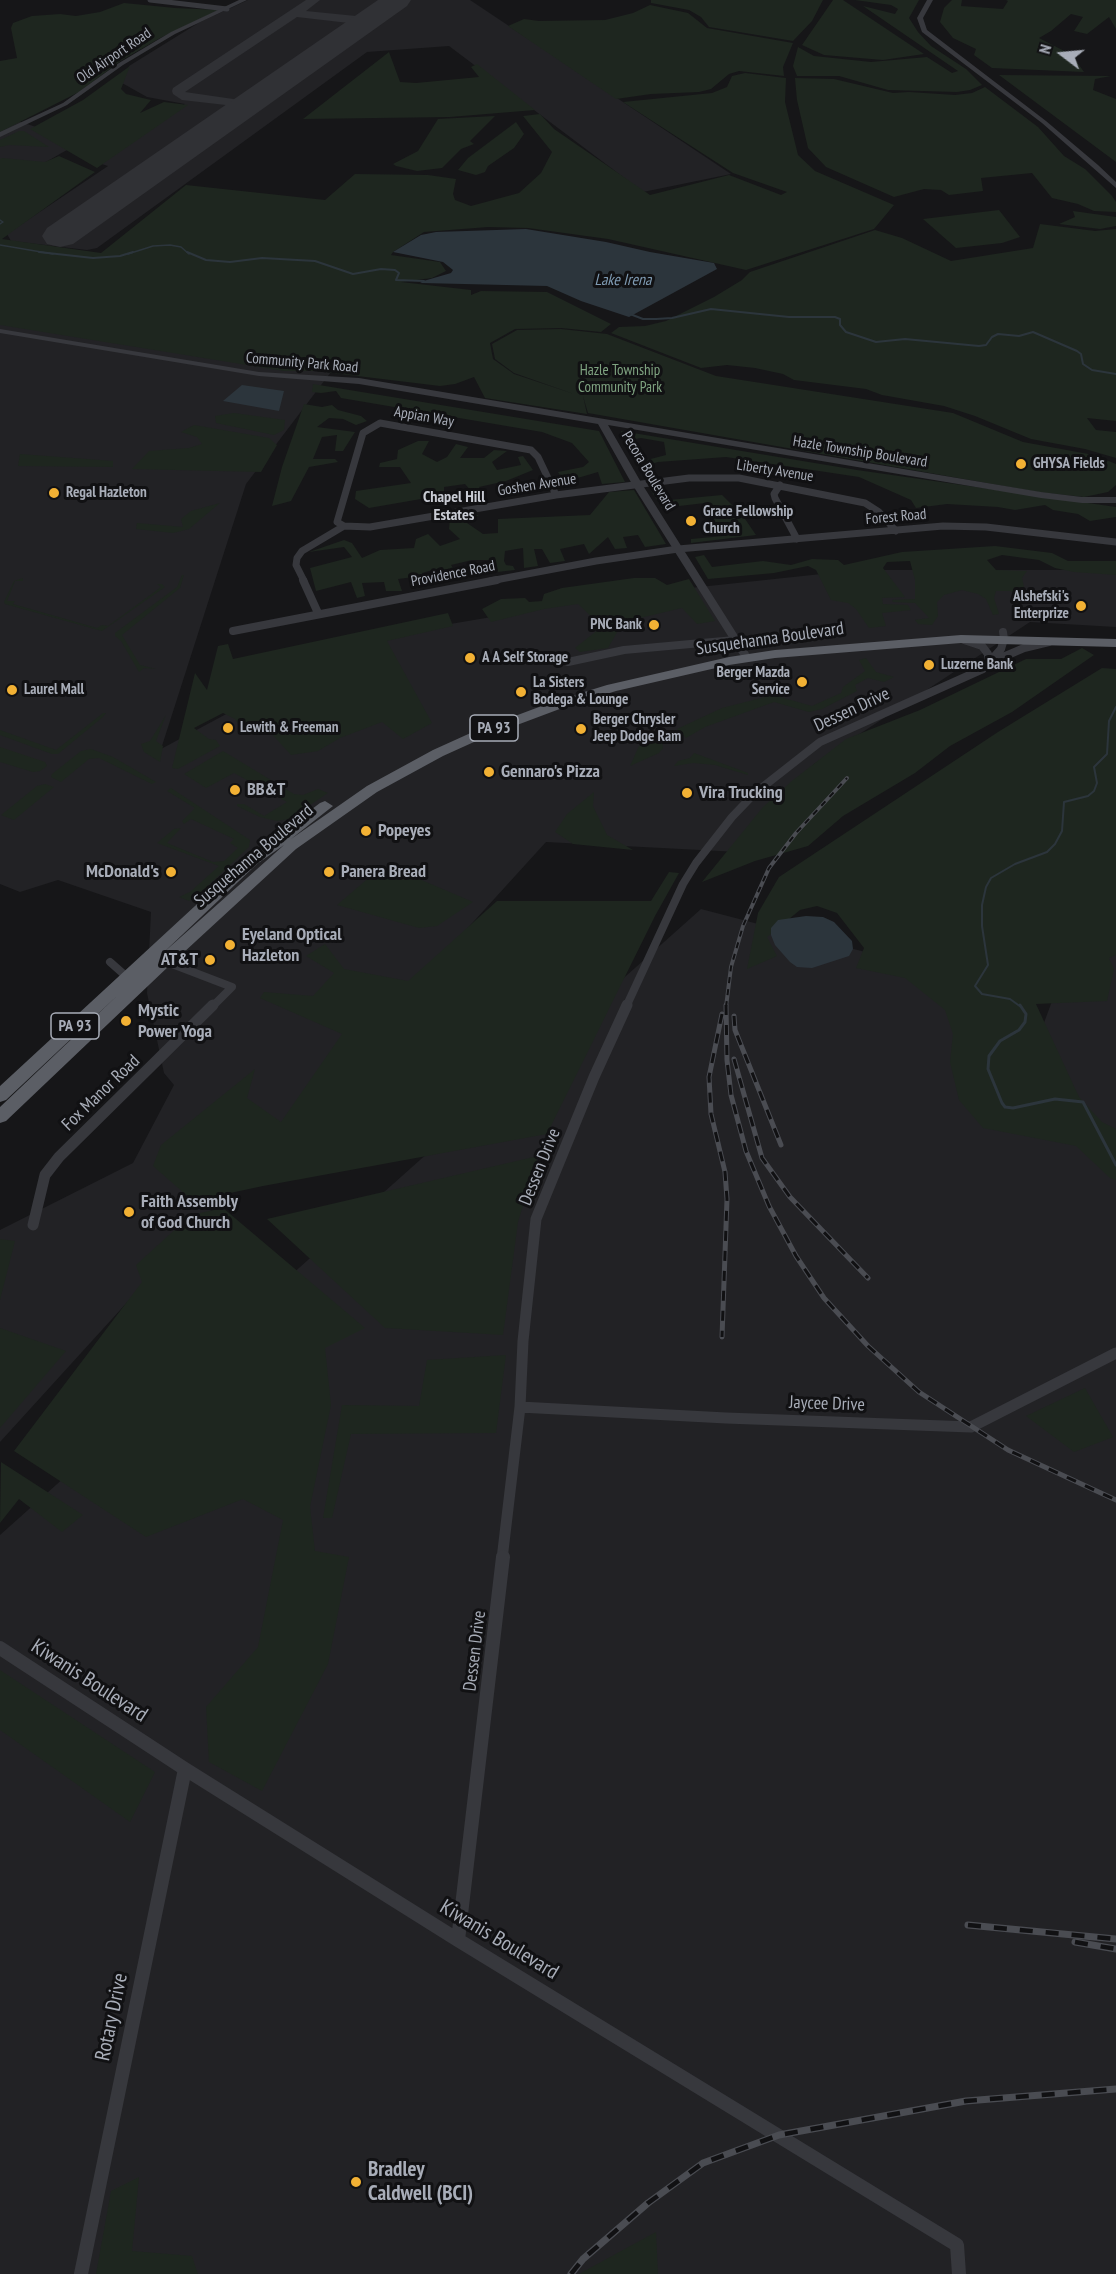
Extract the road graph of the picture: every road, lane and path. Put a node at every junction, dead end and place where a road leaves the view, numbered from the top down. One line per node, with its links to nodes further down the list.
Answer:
1 (150, 0): 4 (street)
2 (244, 0): 4 (street, Old Airport Road)
3 (930, 0): 6 (street)
4 (227, 9): 5 (street, Old Airport Road)
5 (0, 135)
6 (1116, 186)
7 (0, 331): 8 (street, Community Park Road)
8 (602, 421): 9 (street, Pecora Boulevard); 12 (street, Hazle Township Boulevard)
9 (637, 484): 10 (street, Liberty Avenue); 11 (street, Goshen Avenue); 17 (street, Pecora Boulevard)
10 (780, 485): 14 (street, Liberty Avenue); 15 (street)
11 (556, 495): 13 (street, Goshen Avenue); 13 (street, Appian Way)
12 (1116, 500)
13 (344, 526): 18 (street, Goshen Avenue)
14 (896, 531): 15 (street, Forest Road); 16 (street, Forest Road)
15 (796, 539): 17 (street, Forest Road)
16 (1116, 542)
17 (678, 549): 18 (street, Providence Road); 25 (street, Pecora Boulevard)
18 (318, 613): 19 (street, Providence Road)
19 (233, 631)
20 (1004, 635): 21 (highway, Susquehanna Boulevard / PA 93); 22 (highway, Susquehanna Boulevard / PA 93); 23 (highway, Susquehanna Boulevard / PA 93); 25 (highway, Susquehanna Boulevard / PA 93); 27 (street, Dessen Drive)
21 (1116, 635)
22 (961, 639): 25 (highway, Susquehanna Boulevard / PA 93); 27 (street)
23 (1067, 640): 24 (highway, Susquehanna Boulevard / PA 93); 27 (street)
24 (1116, 643)
25 (741, 650): 26 (street); 28 (highway, Susquehanna Boulevard / PA 93)
26 (568, 662)
27 (988, 665): 35 (street, Dessen Drive)
28 (157, 958): 30 (highway, Susquehanna Boulevard / PA 93); 32 (highway, Susquehanna Boulevard / PA 93); 33 (street, Fox Manor Road)
29 (110, 962): 30 (street)
30 (127, 977): 31 (highway, Susquehanna Boulevard / PA 93)
31 (0, 1096)
32 (0, 1117)
33 (33, 1225)
34 (1116, 1353): 35 (street, Jaycee Drive)
35 (520, 1407): 38 (street, Dessen Drive)
36 (0, 1648): 37 (street, Kiwanis Boulevard)
37 (185, 1770): 38 (street, Kiwanis Boulevard); 39 (street, Rotary Drive)
38 (458, 1940): 40 (street, Kiwanis Boulevard)
39 (81, 2274)
40 (959, 2274)

